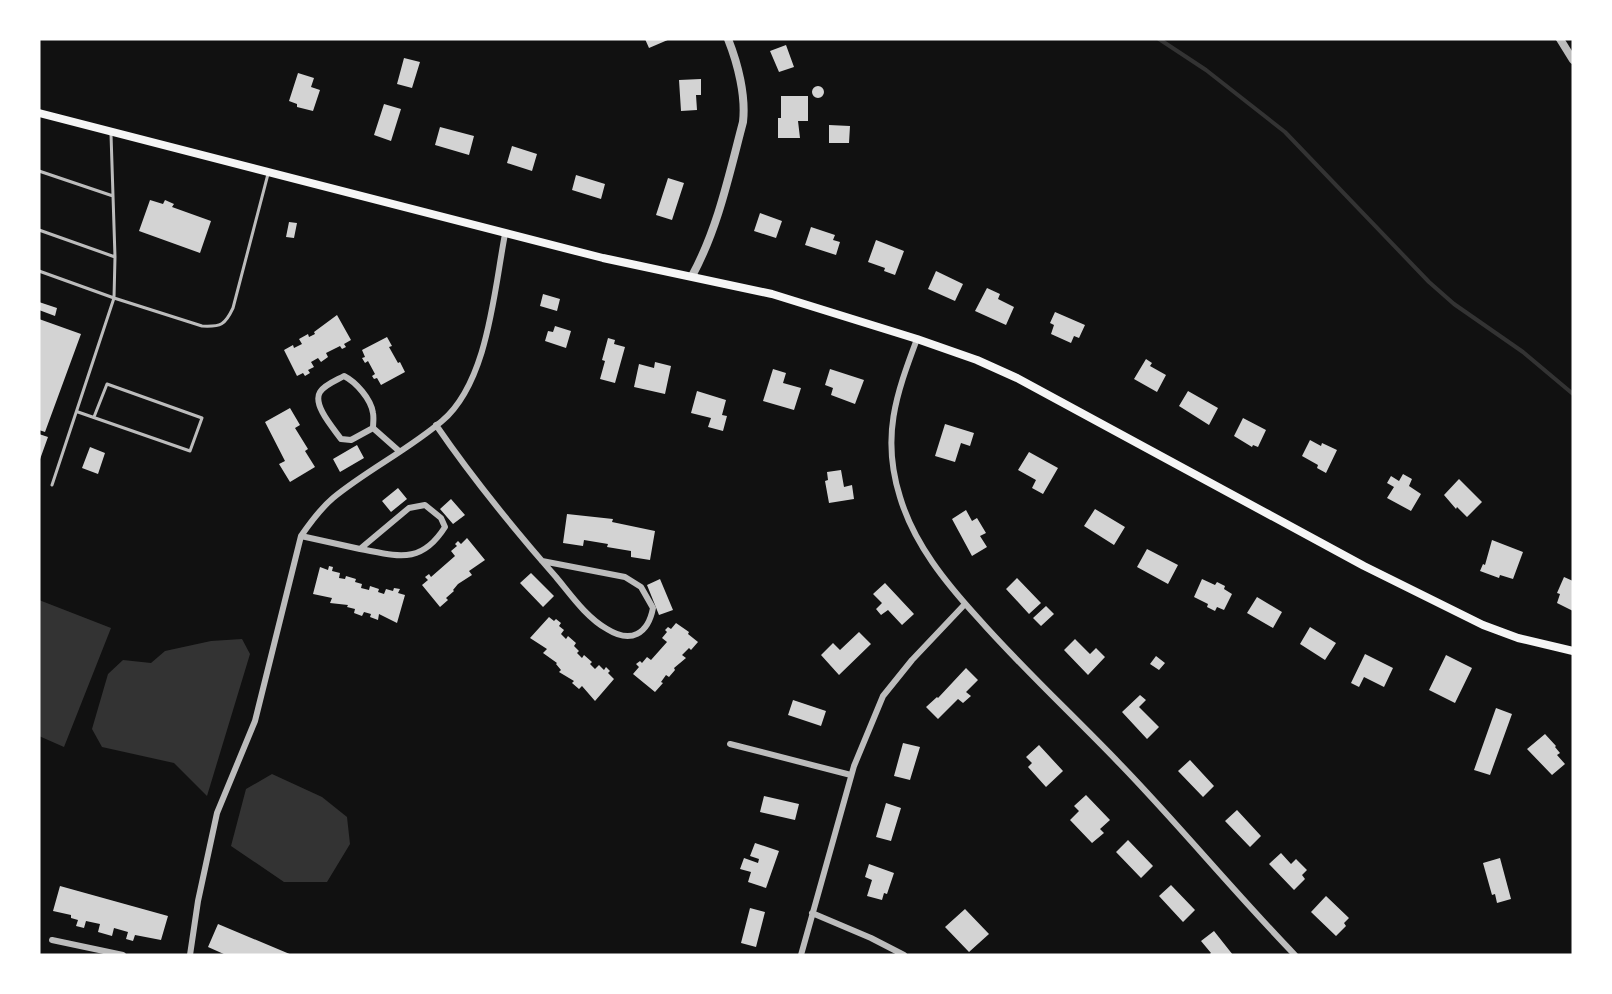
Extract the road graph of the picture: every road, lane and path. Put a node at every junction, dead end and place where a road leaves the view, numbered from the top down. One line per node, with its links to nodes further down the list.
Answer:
1 (728, 39): 13 (street)
2 (1560, 39): 3 (street)
3 (1573, 60)
4 (39, 113): 5 (main road)
5 (111, 131): 7 (main road); 8 (lane)
6 (39, 171): 8 (lane)
7 (268, 172): 10 (main road); 14 (lane)
8 (113, 196): 11 (lane)
9 (39, 230): 11 (lane)
10 (505, 234): 13 (main road); 18 (street)
11 (115, 257): 14 (lane)
12 (39, 271): 14 (lane)
13 (692, 276): 15 (main road)
14 (114, 298): 16 (lane)
15 (917, 339): 25 (street); 26 (main road)
16 (78, 412): 17 (lane); 21 (lane)
17 (94, 417): 17 (lane)
18 (436, 426): 20 (street); 24 (street)
19 (373, 428): 19 (street); 20 (street)
20 (399, 451): 22 (street)
21 (52, 485)
22 (301, 536): 23 (street); 32 (street)
23 (360, 549): 23 (street)
24 (542, 561): 24 (street)
25 (965, 604): 28 (street); 35 (street)
26 (1573, 651)
27 (730, 744): 28 (street)
28 (851, 775): 29 (street)
29 (812, 913): 33 (street); 34 (street)
30 (52, 940): 31 (street)
31 (123, 955)
32 (190, 955)
33 (801, 955)
34 (904, 955)
35 (1295, 955)

